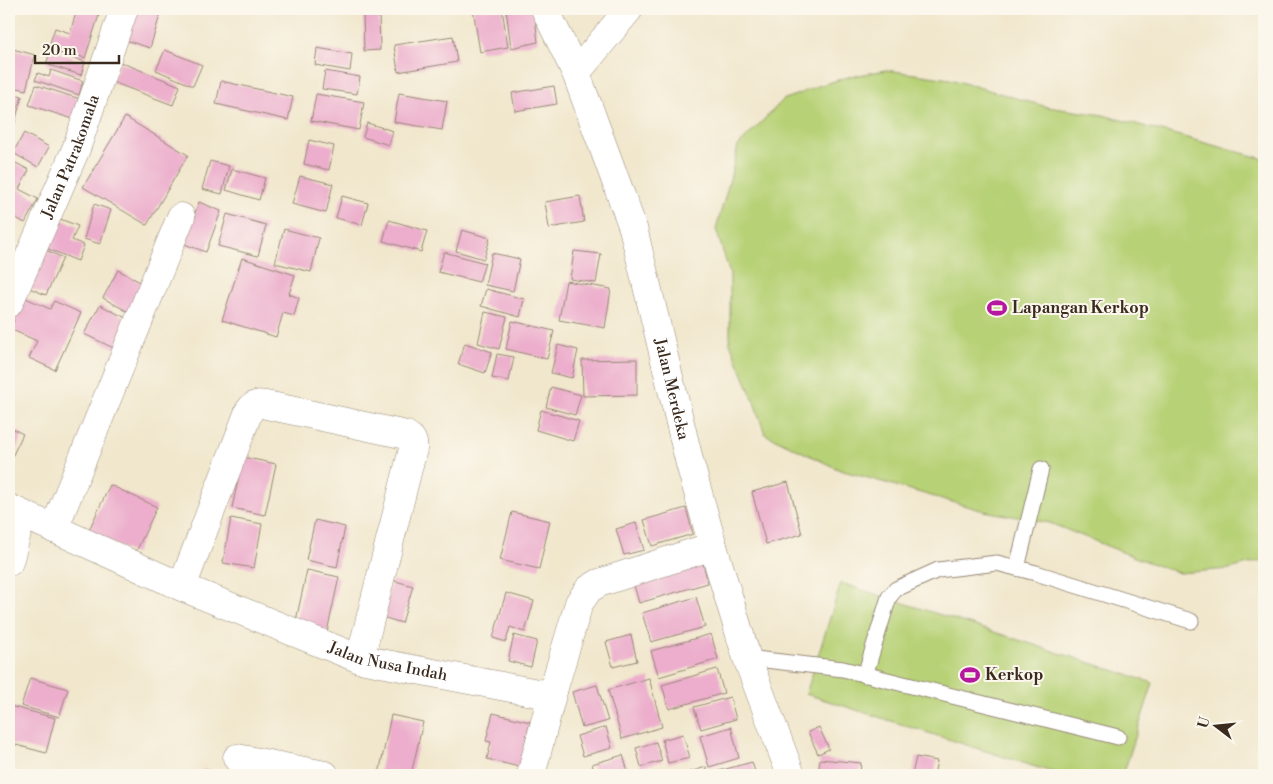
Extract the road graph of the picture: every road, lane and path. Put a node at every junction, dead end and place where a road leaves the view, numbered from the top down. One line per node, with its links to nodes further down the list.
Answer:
1 (124, 9): 6 (street, Jalan Patrakomala)
2 (545, 9): 4 (street, Jalan Merdeka)
3 (628, 9): 4 (street)
4 (576, 73): 10 (street, Jalan Merdeka)
5 (181, 217): 9 (street)
6 (9, 302)
7 (1041, 469): 12 (lane)
8 (16, 512): 9 (street, Jalan Nusa Indah); 11 (street)
9 (54, 530): 13 (street, Jalan Nusa Indah)
10 (713, 546): 15 (street, Jalan Merdeka); 18 (street)
11 (9, 562)
12 (1017, 568): 14 (lane); 17 (lane)
13 (182, 587): 16 (street, Jalan Nusa Indah); 16 (street)
14 (1191, 621)
15 (747, 658): 17 (lane); 23 (street, Jalan Merdeka)
16 (360, 659): 18 (street, Jalan Nusa Indah)
17 (865, 675): 19 (lane)
18 (553, 691): 22 (street)
19 (1118, 737)
20 (237, 758): 21 (street)
21 (325, 775)
22 (531, 775)
23 (791, 775)

